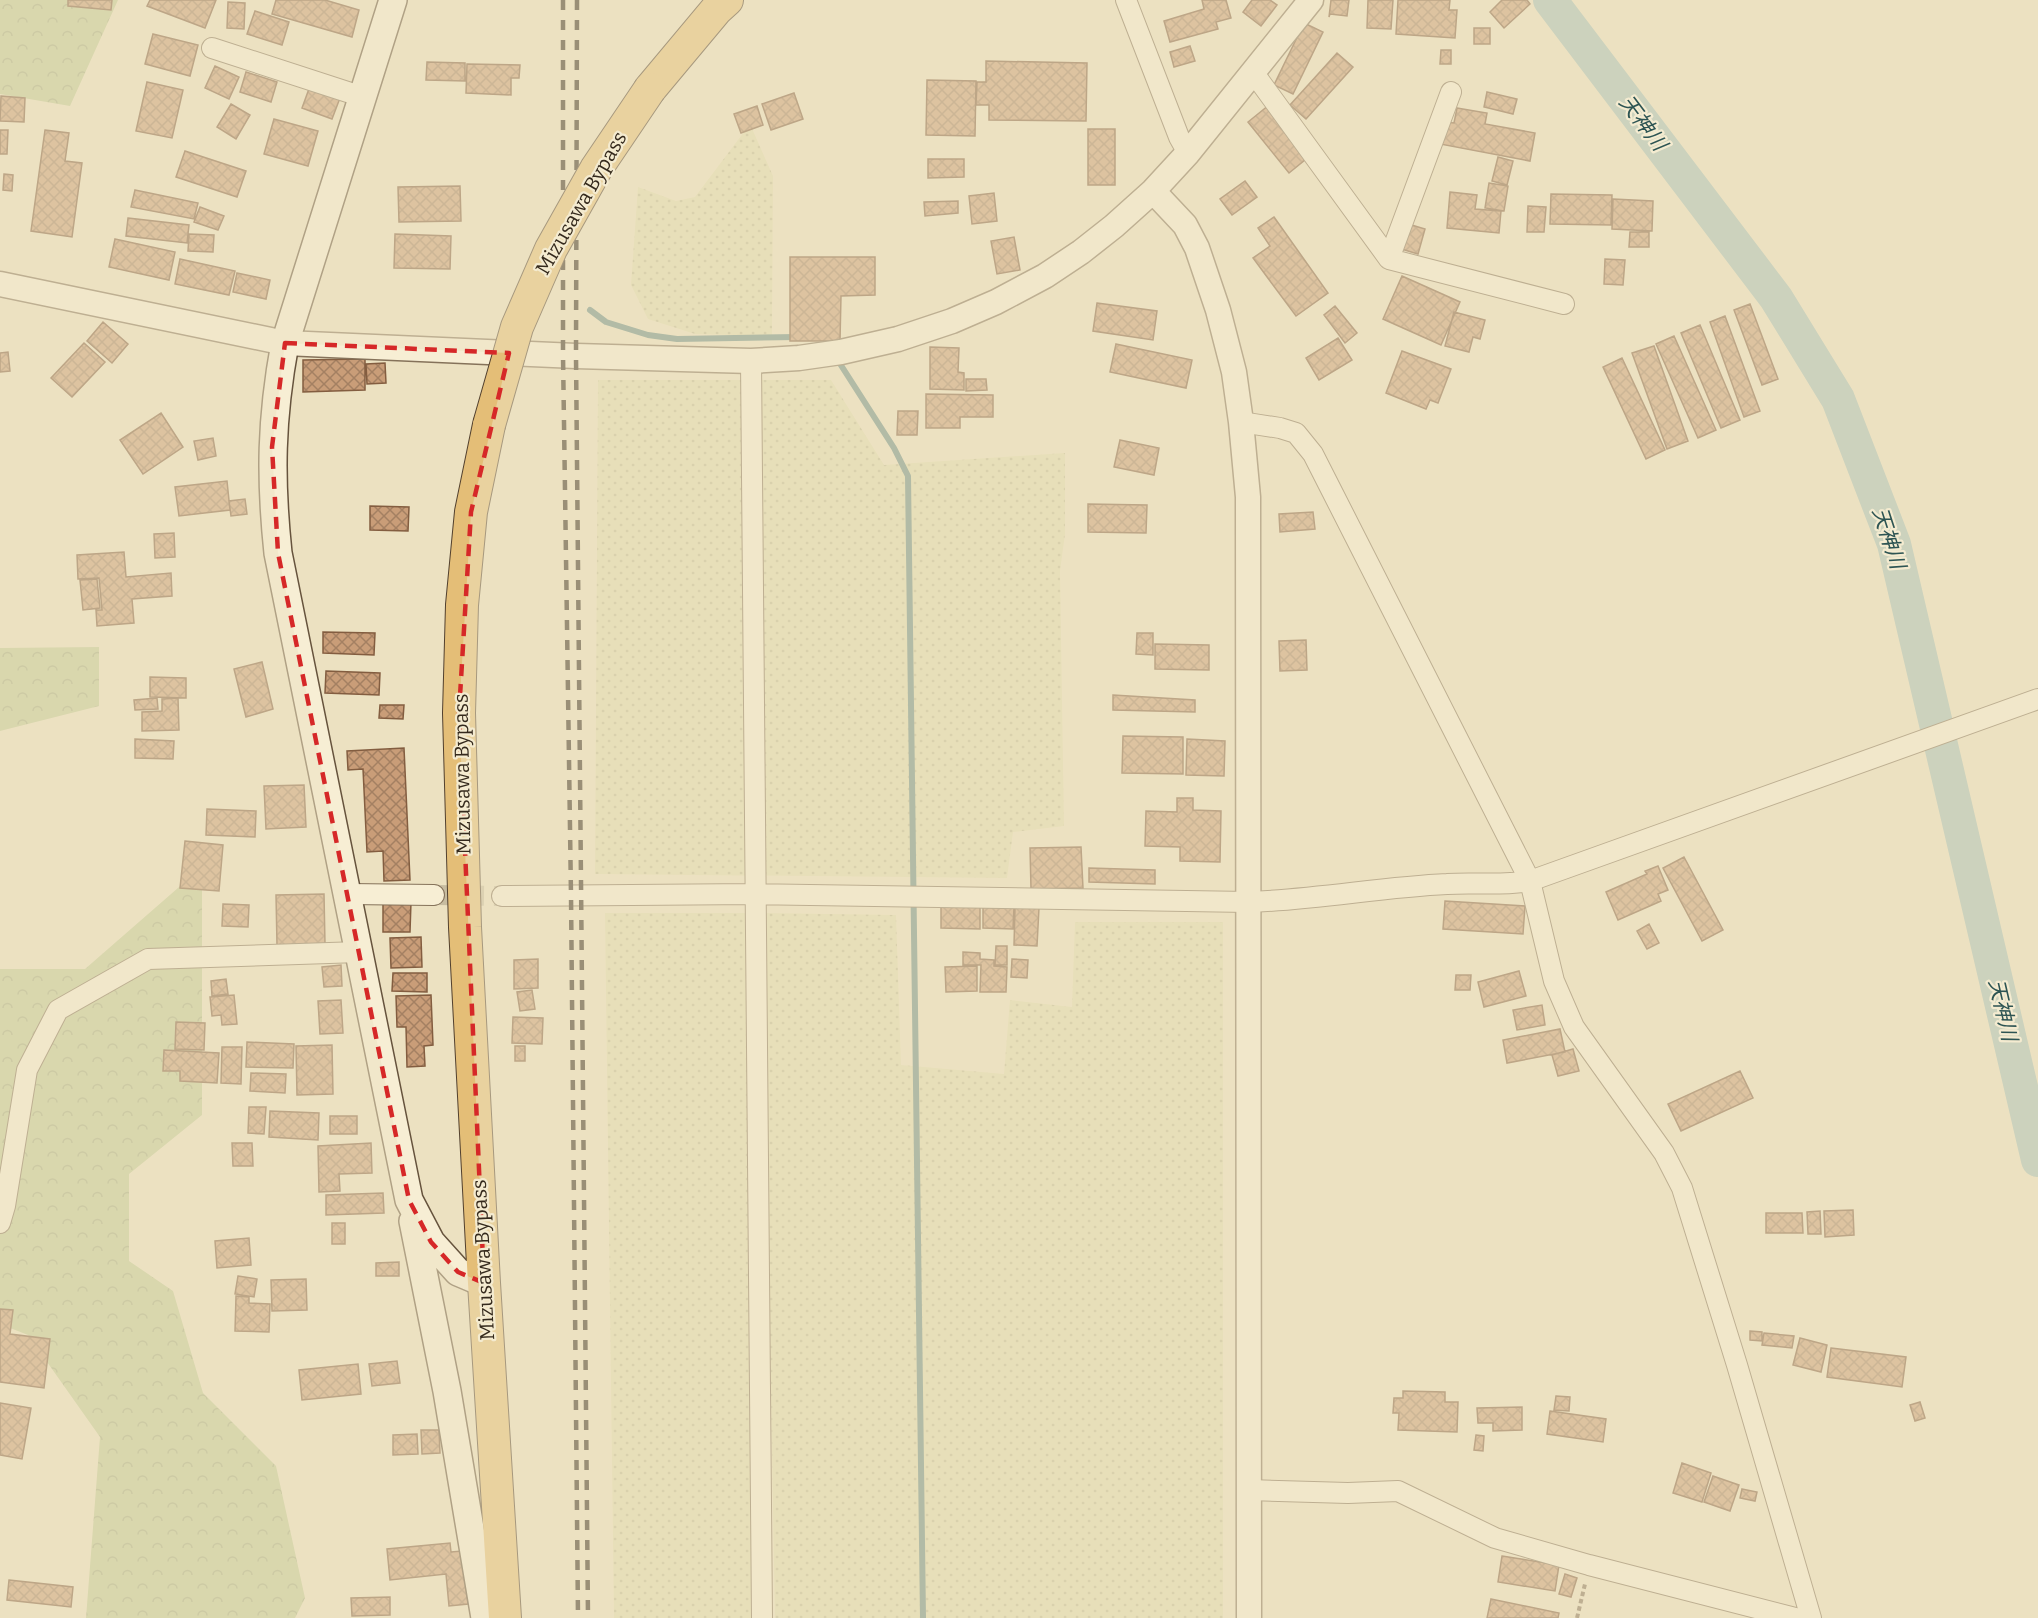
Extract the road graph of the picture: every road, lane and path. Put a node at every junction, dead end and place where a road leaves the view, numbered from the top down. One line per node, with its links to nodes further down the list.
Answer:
1 (393, 0): 8 (main road)
2 (727, 0): 27 (highway, Mizusawa Bypass, bridge)
3 (1126, 0): 9 (street)
4 (1311, 0): 6 (street)
5 (212, 48): 8 (street)
6 (1253, 72): 9 (street); 11 (street)
7 (1451, 93): 11 (street)
8 (363, 97): 14 (main road)
9 (1188, 153): 10 (street)
10 (1153, 191): 15 (street); 16 (street)
11 (1389, 259): 13 (street)
12 (0, 284): 14 (street)
13 (1564, 304)
14 (285, 344): 15 (street); 19 (main road)
15 (751, 361): 20 (street)
16 (1241, 422): 18 (street); 23 (street)
17 (2038, 699): 18 (street)
18 (1530, 882): 23 (street); 36 (street)
19 (348, 894): 21 (street); 24 (main road)
20 (754, 894): 22 (street); 23 (street); 32 (street)
21 (434, 895)
22 (502, 896)
23 (1248, 902): 28 (street)
24 (359, 952): 25 (main road); 26 (street)
25 (409, 1200): 27 (main road); 30 (main road)
26 (0, 1223)
27 (484, 1283): 31 (highway, Mizusawa Bypass)
28 (1249, 1490): 29 (street); 33 (street)
29 (1589, 1565): 34 (path); 35 (street)
30 (485, 1618)
31 (505, 1618)
32 (762, 1618)
33 (1249, 1618)
34 (1577, 1618)
35 (1795, 1618)
36 (1811, 1618)

